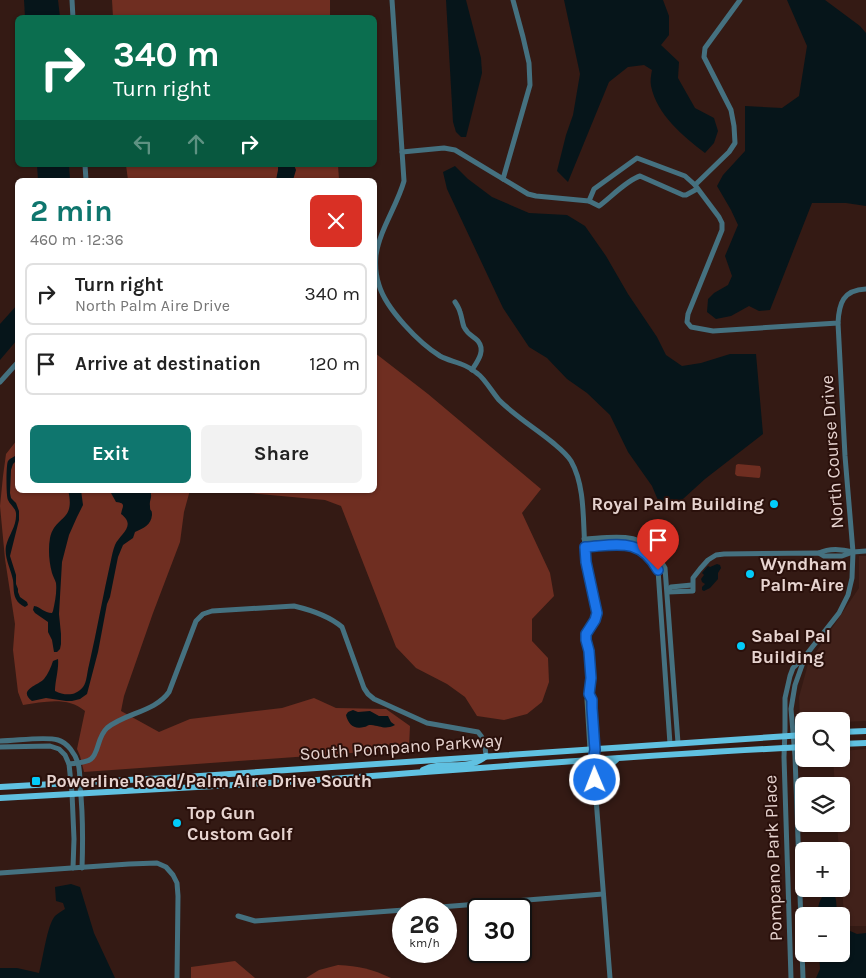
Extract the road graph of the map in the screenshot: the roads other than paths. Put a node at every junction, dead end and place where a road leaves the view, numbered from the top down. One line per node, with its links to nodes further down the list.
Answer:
1 (72, 0): 5 (street)
2 (392, 0): 6 (street)
3 (513, 0): 7 (street)
4 (740, 0): 8 (street)
5 (73, 15)
6 (402, 152): 7 (street); 10 (street)
7 (503, 179): 9 (street)
8 (696, 187): 9 (street); 9 (street); 14 (street)
9 (588, 201)
10 (377, 252)
11 (377, 277): 16 (street)
12 (866, 289): 14 (street, North Course Drive)
13 (455, 302): 16 (street)
14 (838, 323): 21 (street, North Course Drive)
15 (15, 365): 17 (street)
16 (472, 370): 18 (street)
17 (0, 382)
18 (584, 539): 19 (street); 22 (street)
19 (585, 547): 24 (street); 40 (street)
20 (866, 551): 21 (street)
21 (853, 552): 22 (street); 25 (street, North Course Drive)
22 (668, 592): 23 (street)
23 (671, 639): 24 (street); 26 (street)
24 (663, 640): 27 (street)
25 (806, 655): 30 (street, North Course Drive); 31 (street, North Course Drive)
26 (674, 680): 27 (street); 33 (street)
27 (666, 682): 35 (street)
28 (866, 731): 29 (main road)
29 (850, 732)
30 (785, 736): 31 (main road, South Pompano Parkway); 33 (main road, South Pompano Parkway); 38 (street, Pompano Park Place)
31 (793, 736): 39 (street, North Course Drive)
32 (0, 741): 44 (street)
33 (678, 743): 35 (main road, South Pompano Parkway)
34 (866, 743): 36 (main road)
35 (670, 744): 40 (main road, South Pompano Parkway)
36 (850, 744)
37 (0, 747): 45 (street)
38 (784, 748): 39 (main road, South Pompano Parkway); 42 (main road, South Pompano Parkway); 65 (street, Pompano Park Place)
39 (794, 748): 66 (street, Pompano Park Place)
40 (592, 750): 41 (main road, South Pompano Parkway); 43 (street)
41 (486, 756): 44 (street); 46 (main road); 47 (main road, South Pompano Parkway)
42 (618, 758): 43 (main road, South Pompano Parkway); 52 (main road)
43 (593, 760): 46 (main road, South Pompano Parkway); 52 (street)
44 (78, 763): 45 (street); 48 (street)
45 (69, 764): 49 (street)
46 (420, 772): 50 (main road, South Pompano Parkway)
47 (224, 775): 48 (main road, South Pompano Parkway); 50 (street)
48 (80, 782): 49 (main road, South Pompano Parkway); 54 (street)
49 (71, 783): 51 (main road, South Pompano Parkway); 53 (street)
50 (224, 786): 54 (main road, South Pompano Parkway)
51 (0, 787)
52 (596, 792): 59 (street)
53 (72, 793): 54 (main road, South Pompano Parkway); 55 (main road, South Pompano Parkway); 56 (street)
54 (81, 793): 57 (street)
55 (0, 798)
56 (73, 868): 57 (street); 58 (street)
57 (82, 868): 63 (street)
58 (0, 873)
59 (603, 894): 60 (street); 64 (street)
60 (457, 906)
61 (392, 911): 62 (street)
62 (238, 916)
63 (178, 978)
64 (610, 978)
65 (790, 978)
66 (803, 978)

